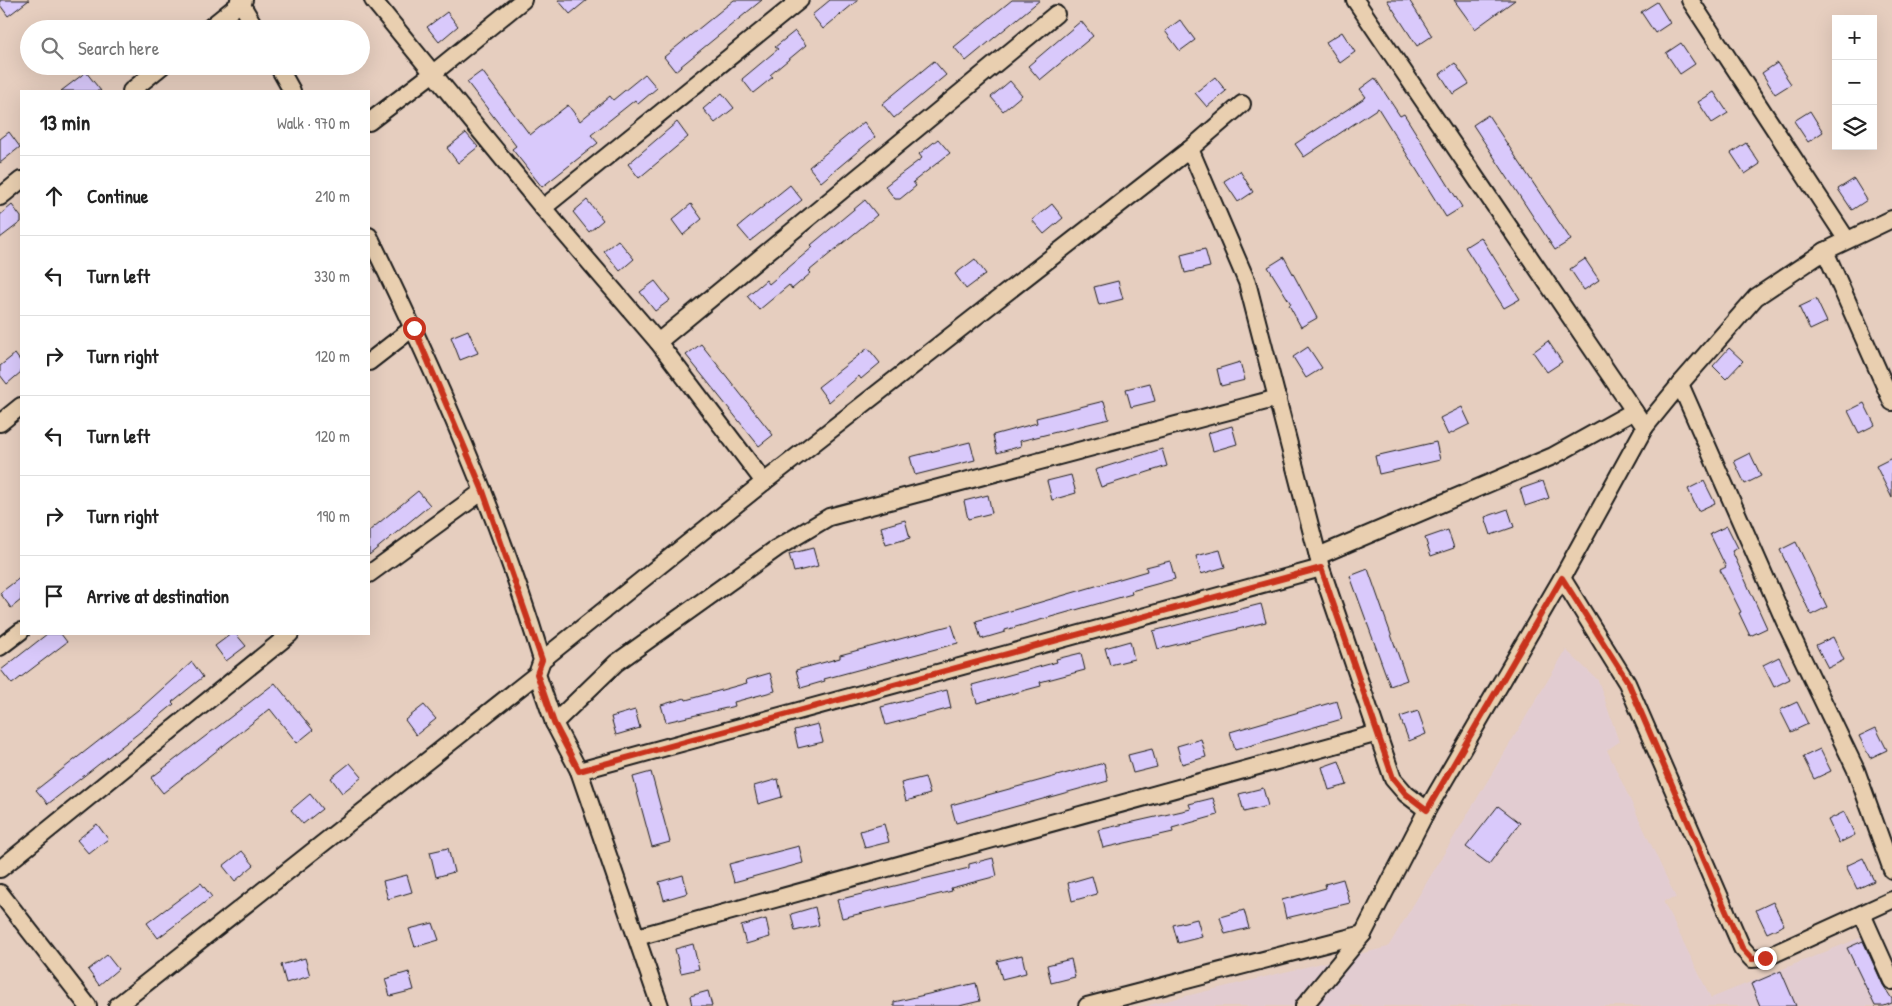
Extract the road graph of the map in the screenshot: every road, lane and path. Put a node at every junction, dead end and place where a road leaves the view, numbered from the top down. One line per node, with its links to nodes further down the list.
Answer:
1 (373, 0): 10 (street)
2 (523, 0): 10 (street)
3 (800, 0): 20 (street)
4 (1355, 0): 32 (street)
5 (1690, 0): 23 (street)
6 (241, 1): 8 (street); 9 (street)
7 (1056, 14): 26 (street)
8 (219, 20)
9 (251, 20)
10 (432, 74): 16 (street); 20 (street)
11 (151, 75): 13 (street)
12 (283, 75): 14 (street)
13 (132, 90)
14 (291, 90)
15 (1242, 104): 17 (street)
16 (370, 121)
17 (1190, 149): 29 (street); 35 (street)
18 (20, 181): 19 (street)
19 (0, 197)
20 (543, 208): 26 (street)
21 (1892, 219): 23 (street)
22 (370, 238): 25 (street)
23 (1847, 240): 24 (street)
24 (1824, 251): 28 (street); 30 (street)
25 (414, 328): 27 (street); 36 (street)
26 (658, 342): 35 (street)
27 (370, 361)
28 (1680, 384): 34 (street); 49 (street)
29 (1278, 398): 37 (street); 44 (street)
30 (1892, 402)
31 (20, 407): 33 (street)
32 (1634, 411): 34 (street); 37 (street)
33 (0, 422)
34 (1645, 427): 39 (street)
35 (764, 482): 43 (street)
36 (483, 491): 38 (street); 43 (street)
37 (1320, 562): 45 (street); 46 (street)
38 (370, 573)
39 (1562, 578): 47 (street); 52 (street)
40 (20, 632): 42 (street)
41 (289, 635): 48 (street)
42 (0, 647)
43 (539, 667): 44 (street); 57 (street)
44 (554, 723): 46 (street)
45 (1378, 733): 47 (street); 54 (street)
46 (579, 771): 54 (street)
47 (1427, 810): 53 (street)
48 (0, 869)
49 (1892, 870)
50 (0, 893): 56 (street)
51 (1892, 900): 52 (street)
52 (1862, 914): 55 (street)
53 (1362, 934): 59 (street); 60 (street)
54 (637, 938): 58 (street)
55 (1892, 981)
56 (88, 1006)
57 (116, 1006)
58 (660, 1006)
59 (1087, 1006)
60 (1304, 1006)

